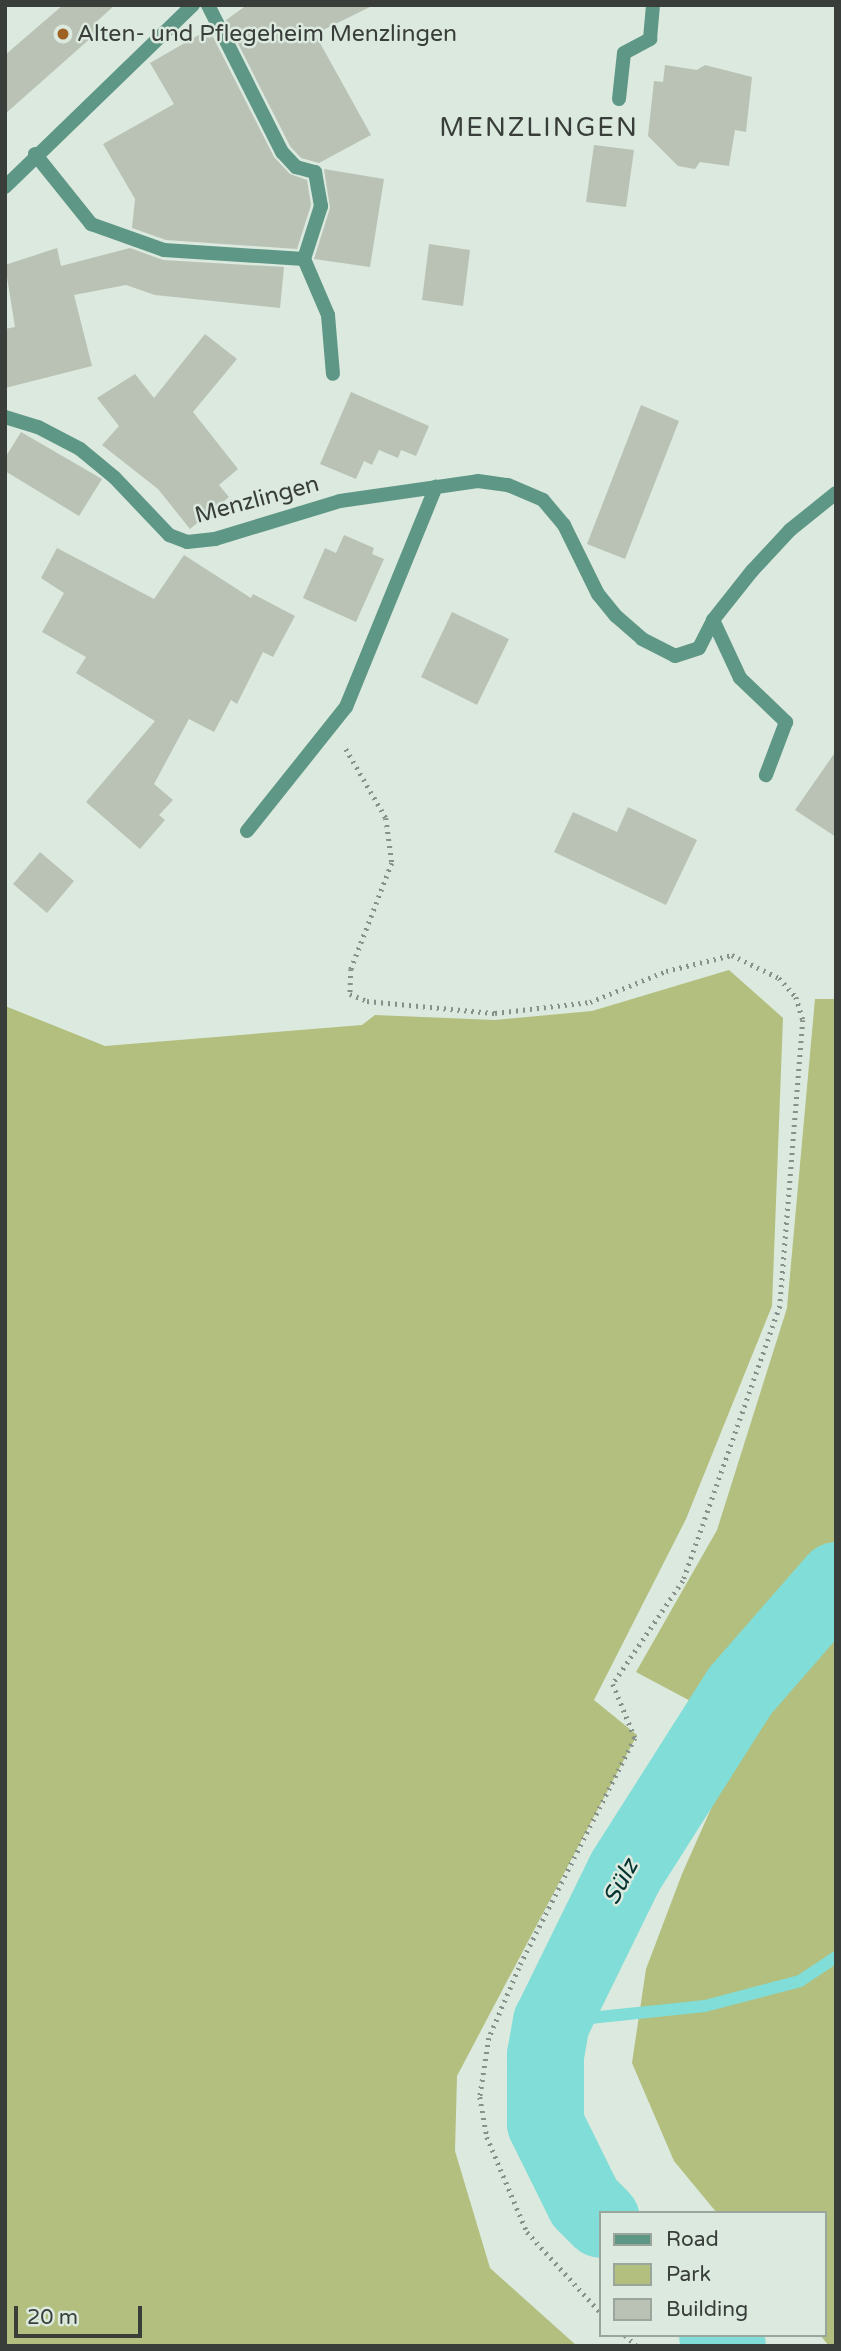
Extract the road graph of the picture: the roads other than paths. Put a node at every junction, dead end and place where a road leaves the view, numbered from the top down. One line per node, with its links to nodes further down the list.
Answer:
1 (193, 5): 5 (street)
2 (208, 5): 7 (street)
3 (653, 5): 4 (street)
4 (619, 99)
5 (35, 154): 6 (street); 7 (street)
6 (5, 187)
7 (304, 259): 8 (street)
8 (333, 374)
9 (5, 417): 10 (street, Menzlingen)
10 (436, 487): 12 (street, Menzlingen); 14 (street)
11 (836, 493): 12 (street, Menzlingen)
12 (713, 620): 13 (street)
13 (766, 775)
14 (247, 831)

